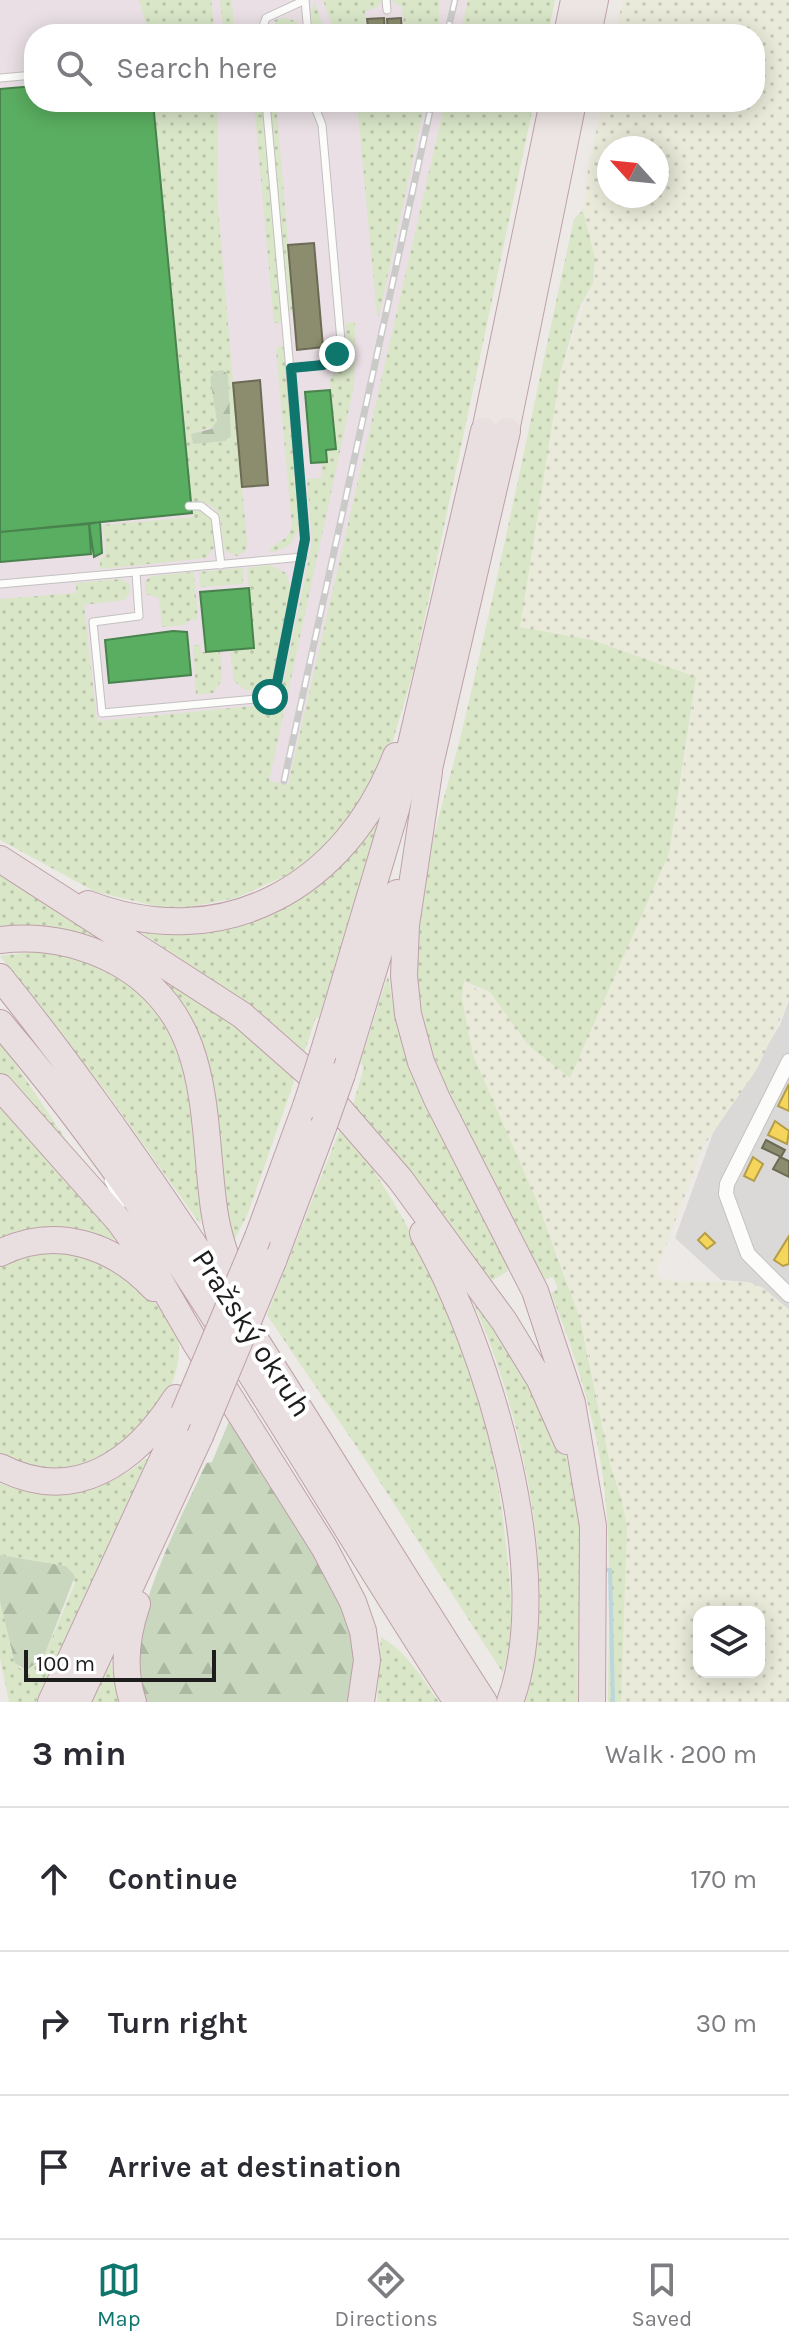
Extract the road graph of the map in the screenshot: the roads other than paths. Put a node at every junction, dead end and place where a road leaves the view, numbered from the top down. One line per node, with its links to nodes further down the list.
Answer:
1 (305, 0): 6 (lane); 7 (lane)
2 (386, 0): 5 (lane)
3 (573, 0): 8 (highway)
4 (596, 0): 9 (highway)
5 (387, 10)
6 (264, 24)
7 (307, 24)
8 (568, 24)
9 (591, 24)
10 (24, 76): 11 (lane)
11 (0, 78)
12 (267, 112): 16 (lane)
13 (317, 112): 16 (lane)
14 (550, 112): 17 (highway)
15 (572, 112): 17 (highway)
16 (291, 368): 19 (lane)
17 (496, 431): 23 (highway)
18 (189, 506): 20 (lane)
19 (303, 557): 20 (lane); 21 (lane)
20 (221, 565): 21 (lane)
21 (136, 573): 22 (lane)
22 (0, 584)
23 (461, 585): 24 (highway); 25 (highway)
24 (431, 667): 26 (highway); 33 (highway, bridge)
25 (429, 772): 33 (highway, bridge); 43 (highway)
26 (2, 861): 33 (highway)
27 (0, 940): 38 (highway)
28 (0, 977): 38 (highway, Pražský okruh)
29 (0, 1023): 32 (highway, Pražský okruh)
30 (789, 1061): 36 (street)
31 (0, 1087): 35 (highway)
32 (72, 1112): 35 (lane); 44 (highway, Pražský okruh)
33 (325, 1116): 39 (highway, bridge); 40 (highway, bridge); 43 (highway); 51 (highway)
34 (0, 1253): 37 (highway)
35 (151, 1266): 37 (highway)
36 (789, 1295)
37 (195, 1342): 42 (highway)
38 (263, 1350): 50 (highway, Pražský okruh)
39 (180, 1405): 41 (highway); 45 (highway)
40 (200, 1436): 46 (highway); 47 (highway)
41 (0, 1467)
42 (324, 1547): 44 (highway); 48 (highway)
43 (591, 1561): 52 (highway)
44 (434, 1667): 49 (highway, Pražský okruh)
45 (51, 1702)
46 (77, 1702)
47 (133, 1702)
48 (361, 1702)
49 (457, 1702)
50 (484, 1702)
51 (510, 1702)
52 (592, 1702)

